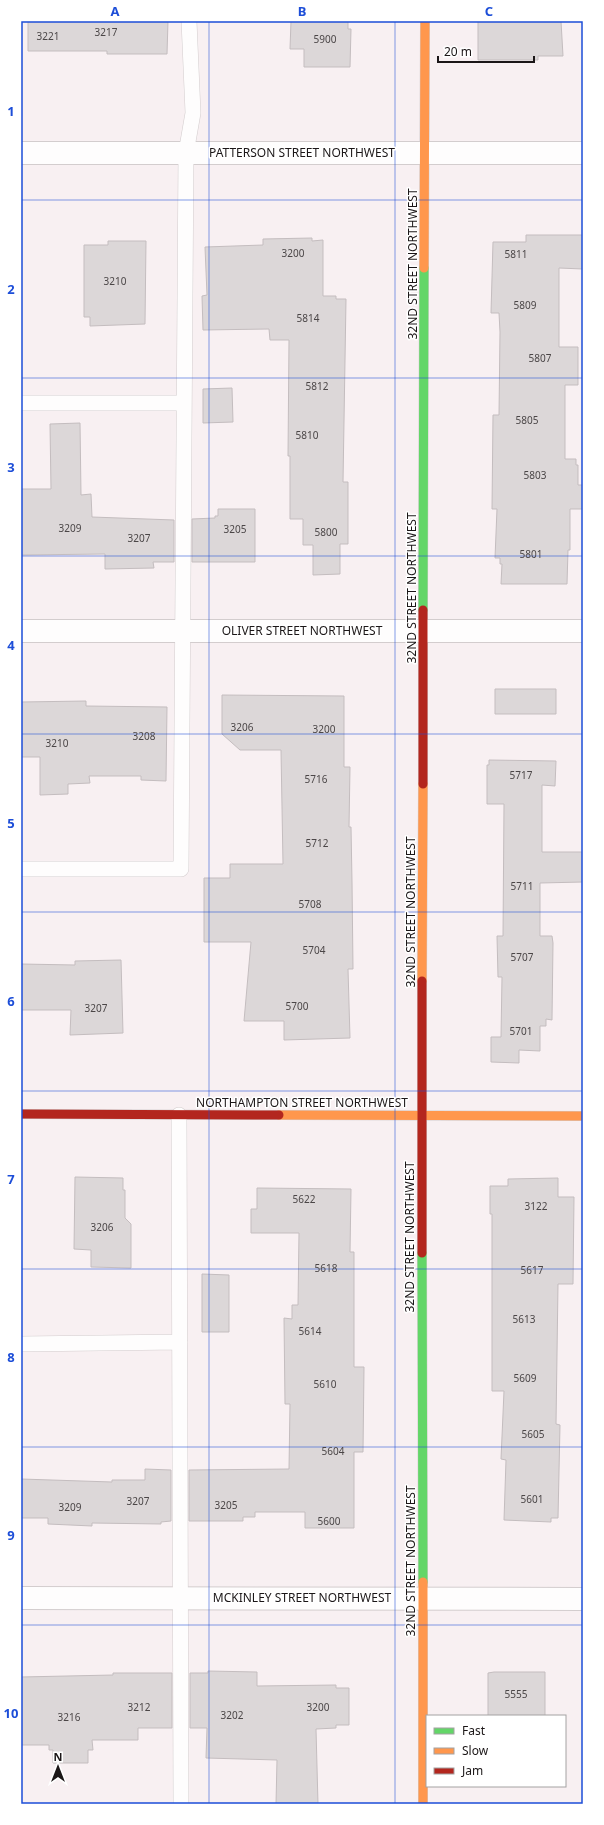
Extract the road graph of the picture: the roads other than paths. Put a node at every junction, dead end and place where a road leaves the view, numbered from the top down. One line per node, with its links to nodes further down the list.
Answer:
1 (190, 21): 4 (lane)
2 (425, 21): 5 (street, 32ND STREET NORTHWEST)
3 (21, 153): 4 (street, PATTERSON STREET NORTHWEST)
4 (186, 153): 5 (street, PATTERSON STREET NORTHWEST); 8 (lane)
5 (425, 153): 6 (street, PATTERSON STREET NORTHWEST); 11 (street, 32ND STREET NORTHWEST)
6 (583, 153)
7 (21, 403): 8 (lane)
8 (183, 403): 9 (lane)
9 (184, 630): 10 (street, OLIVER STREET NORTHWEST); 11 (street, OLIVER STREET NORTHWEST); 13 (lane)
10 (21, 631)
11 (424, 631): 12 (street, OLIVER STREET NORTHWEST); 16 (street, 32ND STREET NORTHWEST)
12 (583, 631)
13 (21, 869)
14 (21, 1114): 15 (street, NORTHAMPTON STREET NORTHWEST)
15 (179, 1115): 16 (street, NORTHAMPTON STREET NORTHWEST); 18 (lane)
16 (422, 1116): 17 (street, NORTHAMPTON STREET NORTHWEST); 22 (street, 32ND STREET NORTHWEST)
17 (583, 1116)
18 (180, 1342): 19 (lane); 21 (lane)
19 (21, 1344)
20 (21, 1598): 21 (street, MCKINLEY STREET NORTHWEST)
21 (182, 1598): 22 (street, MCKINLEY STREET NORTHWEST); 24 (lane)
22 (423, 1598): 23 (street, MCKINLEY STREET NORTHWEST); 25 (street, 32ND STREET NORTHWEST)
23 (583, 1599)
24 (182, 1804)
25 (423, 1804)

